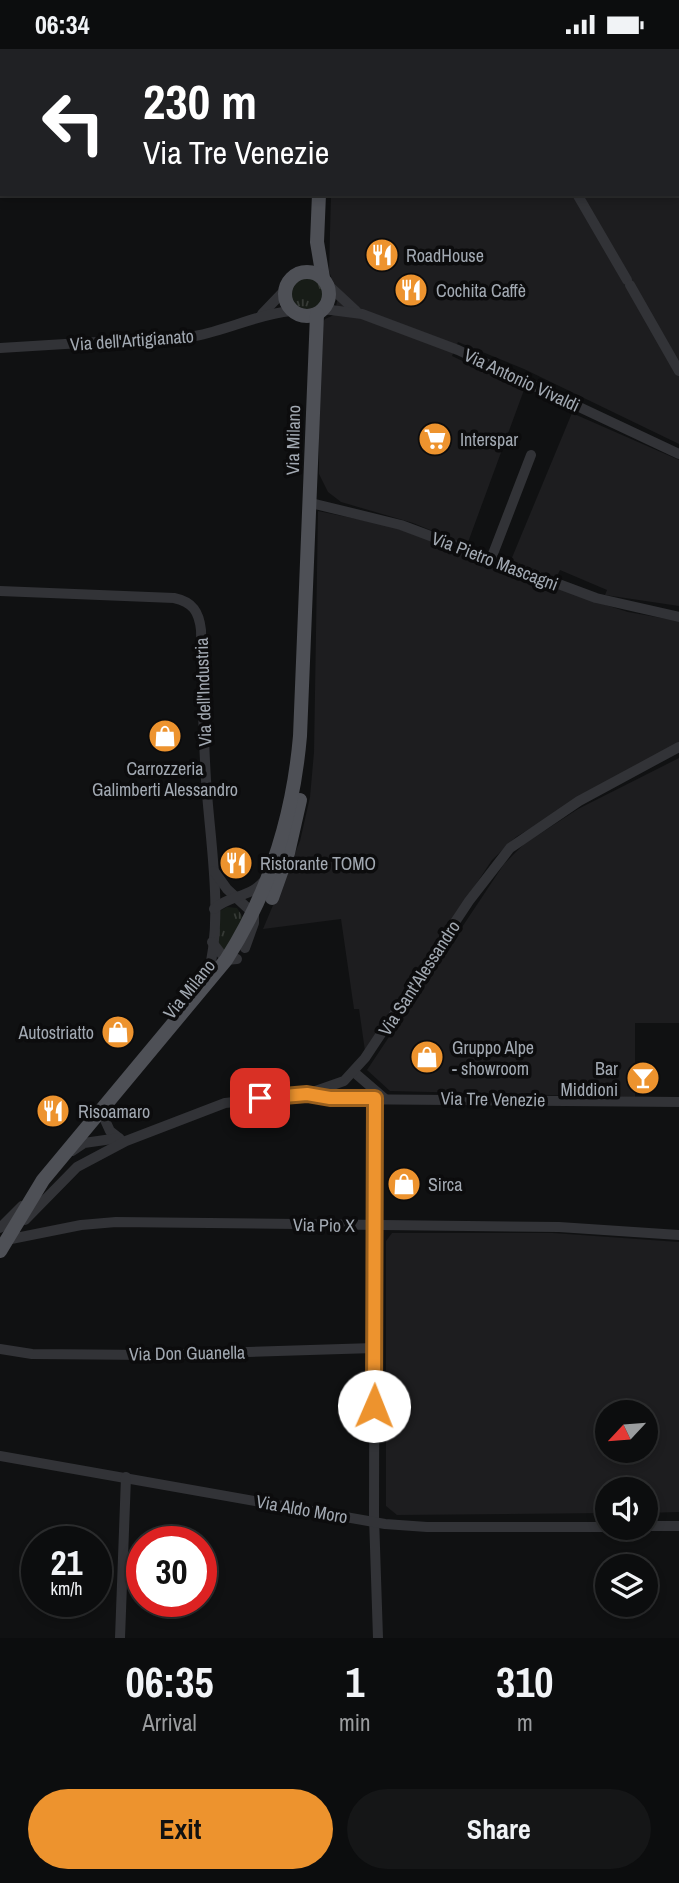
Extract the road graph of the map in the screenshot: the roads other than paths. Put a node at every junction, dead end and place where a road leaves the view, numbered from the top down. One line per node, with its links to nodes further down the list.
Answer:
1 (318, 196): 3 (main road)
2 (578, 196): 13 (street)
3 (317, 242): 4 (main road); 5 (main road)
4 (297, 274): 5 (main road); 6 (main road)
5 (325, 281): 8 (main road); 9 (street)
6 (284, 292): 7 (main road); 10 (street, Via dell'Artigianato)
7 (291, 311): 8 (main road); 10 (street, Via dell'Artigianato); 12 (main road)
8 (320, 312): 9 (street); 12 (main road, Via Milano)
9 (362, 314): 14 (street, Via Antonio Vivaldi)
10 (260, 316): 11 (street, Via dell'Artigianato)
11 (0, 348)
12 (314, 348): 16 (main road, Via Milano)
13 (679, 371)
14 (679, 454)
15 (531, 455): 17 (street)
16 (311, 503): 17 (street, Via Pietro Mascagni); 20 (main road, Via Milano)
17 (491, 559): 19 (street, Via Pietro Mascagni)
18 (0, 591): 23 (street, Via dell'Industria)
19 (679, 617)
20 (303, 701): 22 (main road, Via Milano); 28 (main road, Via Milano)
21 (679, 747): 30 (street, Via Sant'Alessandro)
22 (272, 868): 24 (street); 26 (main road, Via Milano)
23 (213, 870): 24 (street); 25 (street)
24 (237, 898): 25 (street); 26 (street)
25 (214, 909): 27 (street)
26 (254, 914): 28 (main road, Via Milano); 28 (street)
27 (212, 942): 28 (street); 29 (street)
28 (236, 956): 29 (main road, Via Milano); 35 (main road, Via Milano)
29 (205, 986): 38 (main road, Via Milano)
30 (352, 1075): 31 (street); 32 (street); 33 (street)
31 (307, 1094): 33 (street, Via Tre Venezie); 36 (street)
32 (379, 1098): 33 (street, Via Tre Venezie); 34 (street, Via Tre Venezie); 41 (street)
33 (359, 1099)
34 (679, 1102)
35 (105, 1120): 36 (street); 37 (main road, Via Milano)
36 (123, 1139): 37 (street); 40 (street)
37 (85, 1143): 38 (street); 40 (main road, Via Milano)
38 (43, 1180): 39 (main road, Via Milano)
39 (34, 1194): 40 (street); 45 (main road, Via Milano)
40 (11, 1219): 42 (street); 44 (main road, Via Milano)
41 (375, 1226): 43 (street, Via Pio X); 44 (street, Via Pio X); 46 (street)
42 (0, 1228)
43 (679, 1235)
44 (11, 1239): 45 (main road, Via Milano)
45 (0, 1253)
46 (374, 1348): 47 (street, Via Don Guanella); 50 (street)
47 (0, 1349)
48 (0, 1456): 49 (street, Via Aldo Moro)
49 (126, 1477): 50 (street, Via Aldo Moro); 54 (street)
50 (374, 1522): 53 (street, Via Aldo Moro); 55 (street)
51 (658, 1526): 52 (street)
52 (679, 1526)
53 (595, 1527)
54 (120, 1638)
55 (378, 1638)

